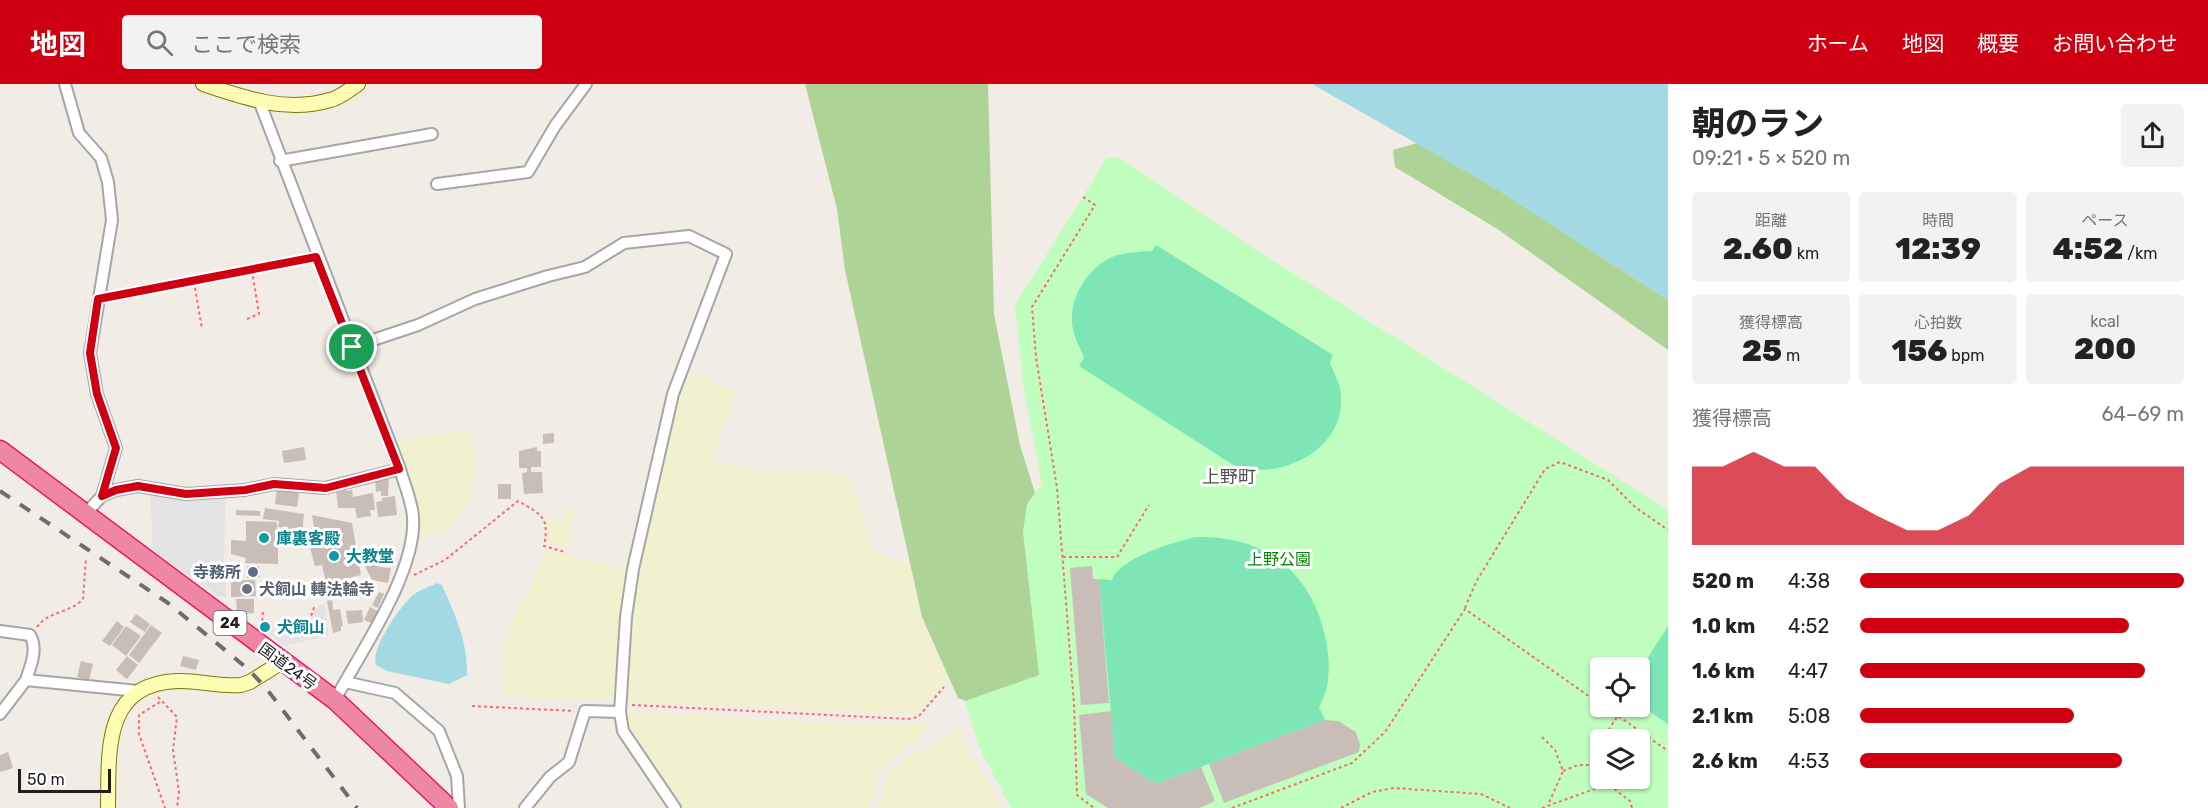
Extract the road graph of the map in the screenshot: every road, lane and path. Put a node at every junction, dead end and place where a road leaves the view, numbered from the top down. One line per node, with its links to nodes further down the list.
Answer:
1 (65, 84): 13 (street)
2 (203, 84): 5 (street)
3 (358, 84): 5 (street)
4 (586, 84): 8 (street)
5 (260, 103): 7 (street)
6 (432, 134): 7 (street)
7 (280, 161): 10 (street)
8 (436, 184)
9 (1083, 196): 24 (path)
10 (316, 257): 11 (path); 16 (street)
11 (252, 270): 12 (path); 14 (path)
12 (193, 280): 13 (path); 15 (path)
13 (98, 299): 19 (street)
14 (247, 319)
15 (202, 329)
16 (352, 347): 18 (street); 44 (street)
17 (0, 450): 21 (highway, 国道24号 / 24)
18 (399, 469): 19 (street); 26 (street)
19 (102, 496): 21 (street)
20 (1149, 506): 24 (path)
21 (85, 514): 34 (highway, 国道24号 / 24)
22 (1668, 530): 28 (path)
23 (565, 552): 26 (path)
24 (1063, 557): 60 (path)
25 (86, 558): 33 (path)
26 (402, 577): 36 (street)
27 (315, 605): 30 (path)
28 (1465, 609): 40 (path); 61 (path)
29 (262, 611): 31 (path)
30 (307, 627)
31 (262, 630)
32 (0, 631): 33 (street)
33 (30, 635): 35 (street)
34 (282, 662): 37 (street); 41 (highway, 国道24号 / 24)
35 (26, 680): 39 (street); 46 (street)
36 (345, 682): 41 (street); 57 (street)
37 (153, 684): 39 (street); 42 (path)
38 (944, 687): 44 (path)
39 (138, 691): 53 (street)
40 (1590, 697)
41 (335, 700): 56 (highway, 国道24号 / 24)
42 (160, 702): 54 (path); 55 (path)
43 (472, 706): 45 (path)
44 (620, 708): 45 (street); 59 (street)
45 (585, 711): 58 (street)
46 (0, 714)
47 (1619, 717): 49 (path)
48 (1542, 737): 51 (path)
49 (1668, 751)
50 (1590, 765): 51 (path)
51 (1563, 771): 52 (path)
52 (1548, 805): 64 (path); 65 (path)
53 (108, 808)
54 (165, 808)
55 (177, 808)
56 (449, 808)
57 (459, 808)
58 (525, 808)
59 (675, 808)
60 (1094, 808)
61 (1230, 808)
62 (1341, 808): 63 (path)
63 (1510, 808)
64 (1542, 808)
65 (1632, 808)

